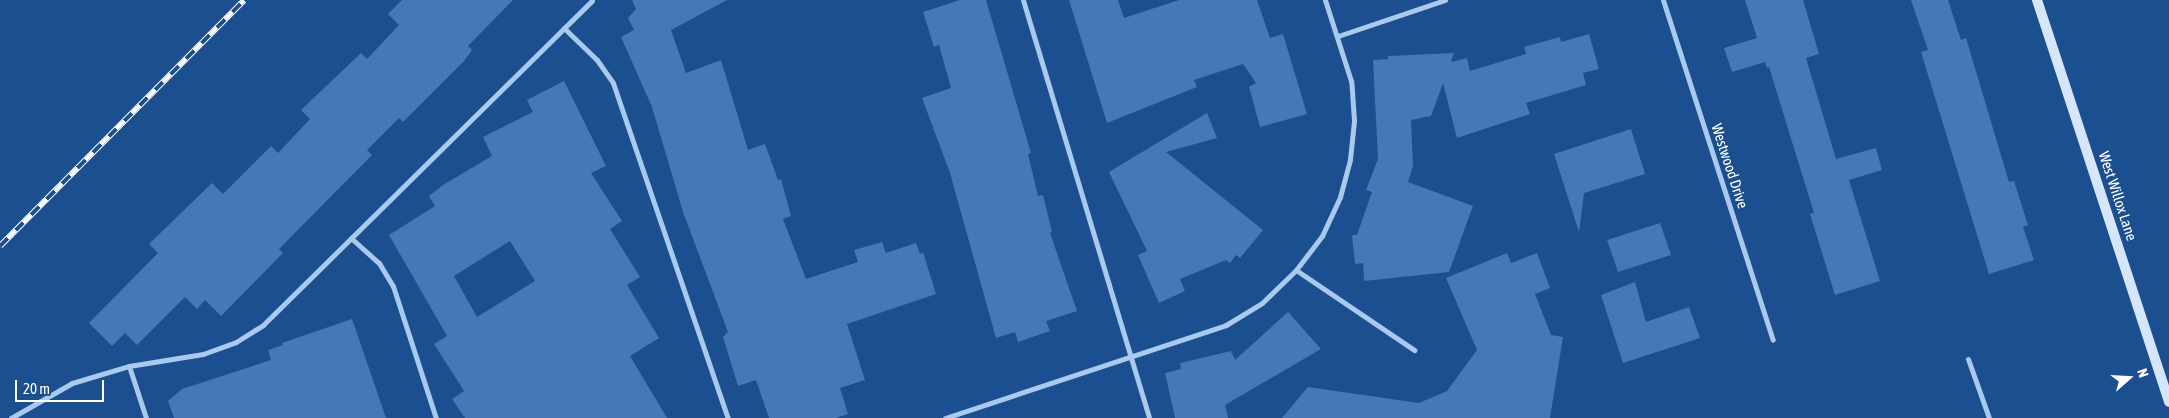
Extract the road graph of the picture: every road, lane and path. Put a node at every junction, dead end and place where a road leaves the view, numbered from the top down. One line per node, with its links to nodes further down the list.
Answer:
1 (592, 0): 7 (street)
2 (1023, 0): 13 (street)
3 (1325, 0): 8 (street)
4 (1446, 0): 8 (street)
5 (1663, 0): 11 (street, Westwood Drive)
6 (2037, 0): 16 (main road, West Willox Lane)
7 (564, 28): 9 (street); 20 (street)
8 (1338, 36): 10 (street)
9 (351, 238): 15 (street); 19 (street)
10 (1296, 270): 12 (street); 13 (street)
11 (1773, 340)
12 (1414, 350)
13 (1130, 355): 21 (street); 22 (street)
14 (1968, 359): 23 (street)
15 (129, 366): 17 (street); 18 (street)
16 (2169, 402)
17 (11, 418)
18 (146, 418)
19 (436, 418)
20 (728, 418)
21 (945, 418)
22 (1149, 418)
23 (1989, 418)

